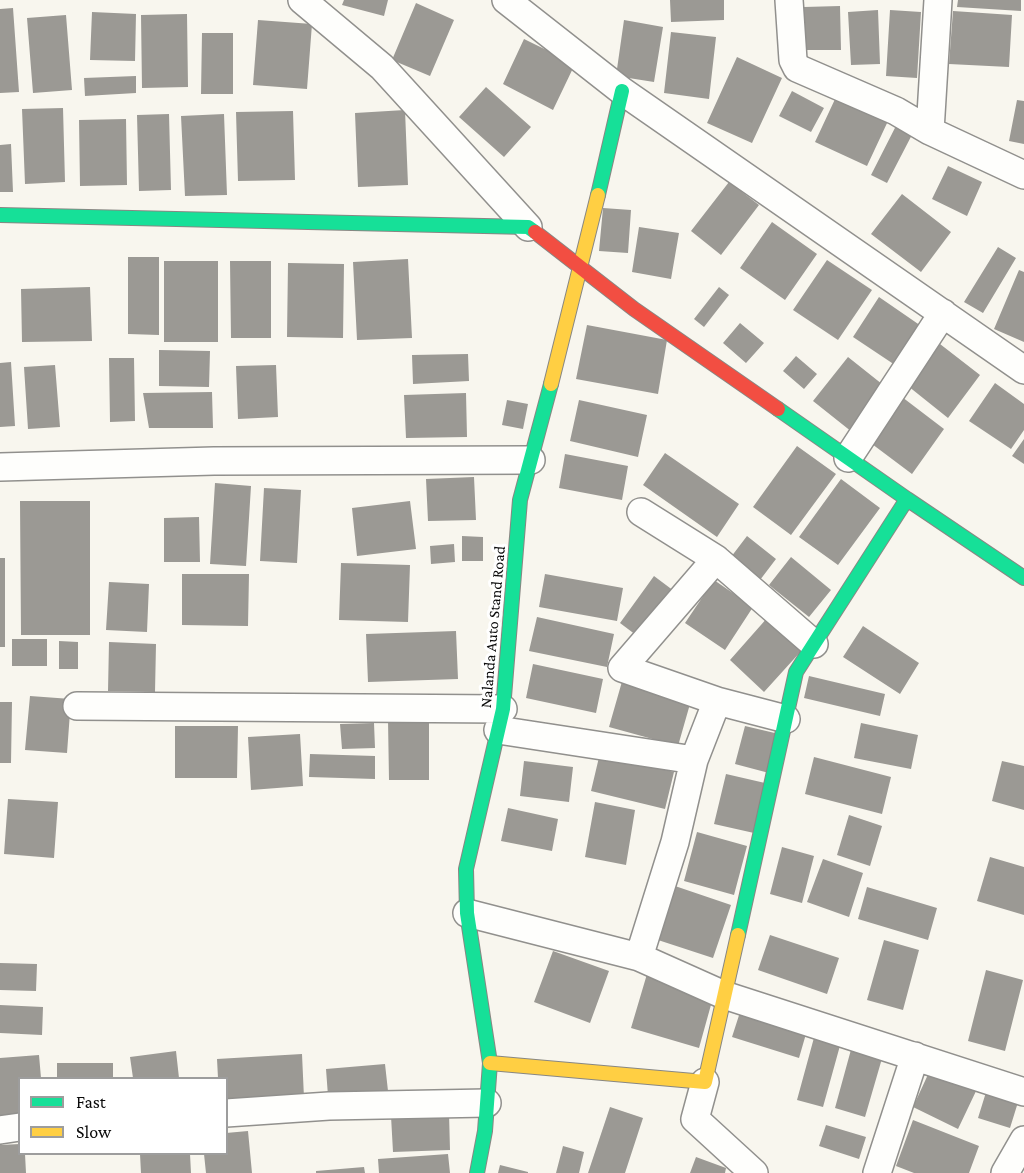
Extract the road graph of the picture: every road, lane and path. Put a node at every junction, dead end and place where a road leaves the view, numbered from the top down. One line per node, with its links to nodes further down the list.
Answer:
1 (302, 0): 9 (street)
2 (506, 0): 5 (street)
3 (789, 0): 6 (street)
4 (938, 0): 6 (street)
5 (622, 91): 10 (street, Nalanda Auto Stand Road); 11 (street)
6 (930, 131): 7 (street)
7 (1024, 175)
8 (0, 215): 9 (street)
9 (528, 227): 10 (street)
10 (582, 268): 13 (street); 14 (street, Nalanda Auto Stand Road)
11 (943, 313): 12 (street); 13 (street)
12 (1024, 370)
13 (848, 458): 16 (street)
14 (531, 460): 15 (street); 23 (street, Nalanda Auto Stand Road)
15 (0, 467)
16 (907, 499): 19 (street); 20 (street)
17 (641, 512): 18 (street)
18 (716, 559): 20 (street); 21 (street)
19 (1024, 578)
20 (814, 644): 24 (street)
21 (717, 701): 24 (street); 25 (street)
22 (77, 706): 23 (street)
23 (501, 719): 25 (street); 26 (street, Nalanda Auto Stand Road)
24 (786, 719): 28 (street)
25 (694, 760): 27 (street)
26 (467, 914): 27 (street); 30 (street, Nalanda Auto Stand Road)
27 (639, 957): 28 (street)
28 (724, 995): 29 (street); 31 (street)
29 (915, 1056): 32 (street); 40 (street)
30 (489, 1063): 31 (street); 33 (street, Nalanda Auto Stand Road)
31 (705, 1082): 39 (street)
32 (1024, 1092)
33 (488, 1103): 34 (street); 38 (street, Nalanda Auto Stand Road)
34 (228, 1113)
35 (18, 1127): 36 (street)
36 (0, 1130)
37 (1024, 1140): 41 (street)
38 (477, 1173)
39 (754, 1173)
40 (877, 1173)
41 (1005, 1173)

